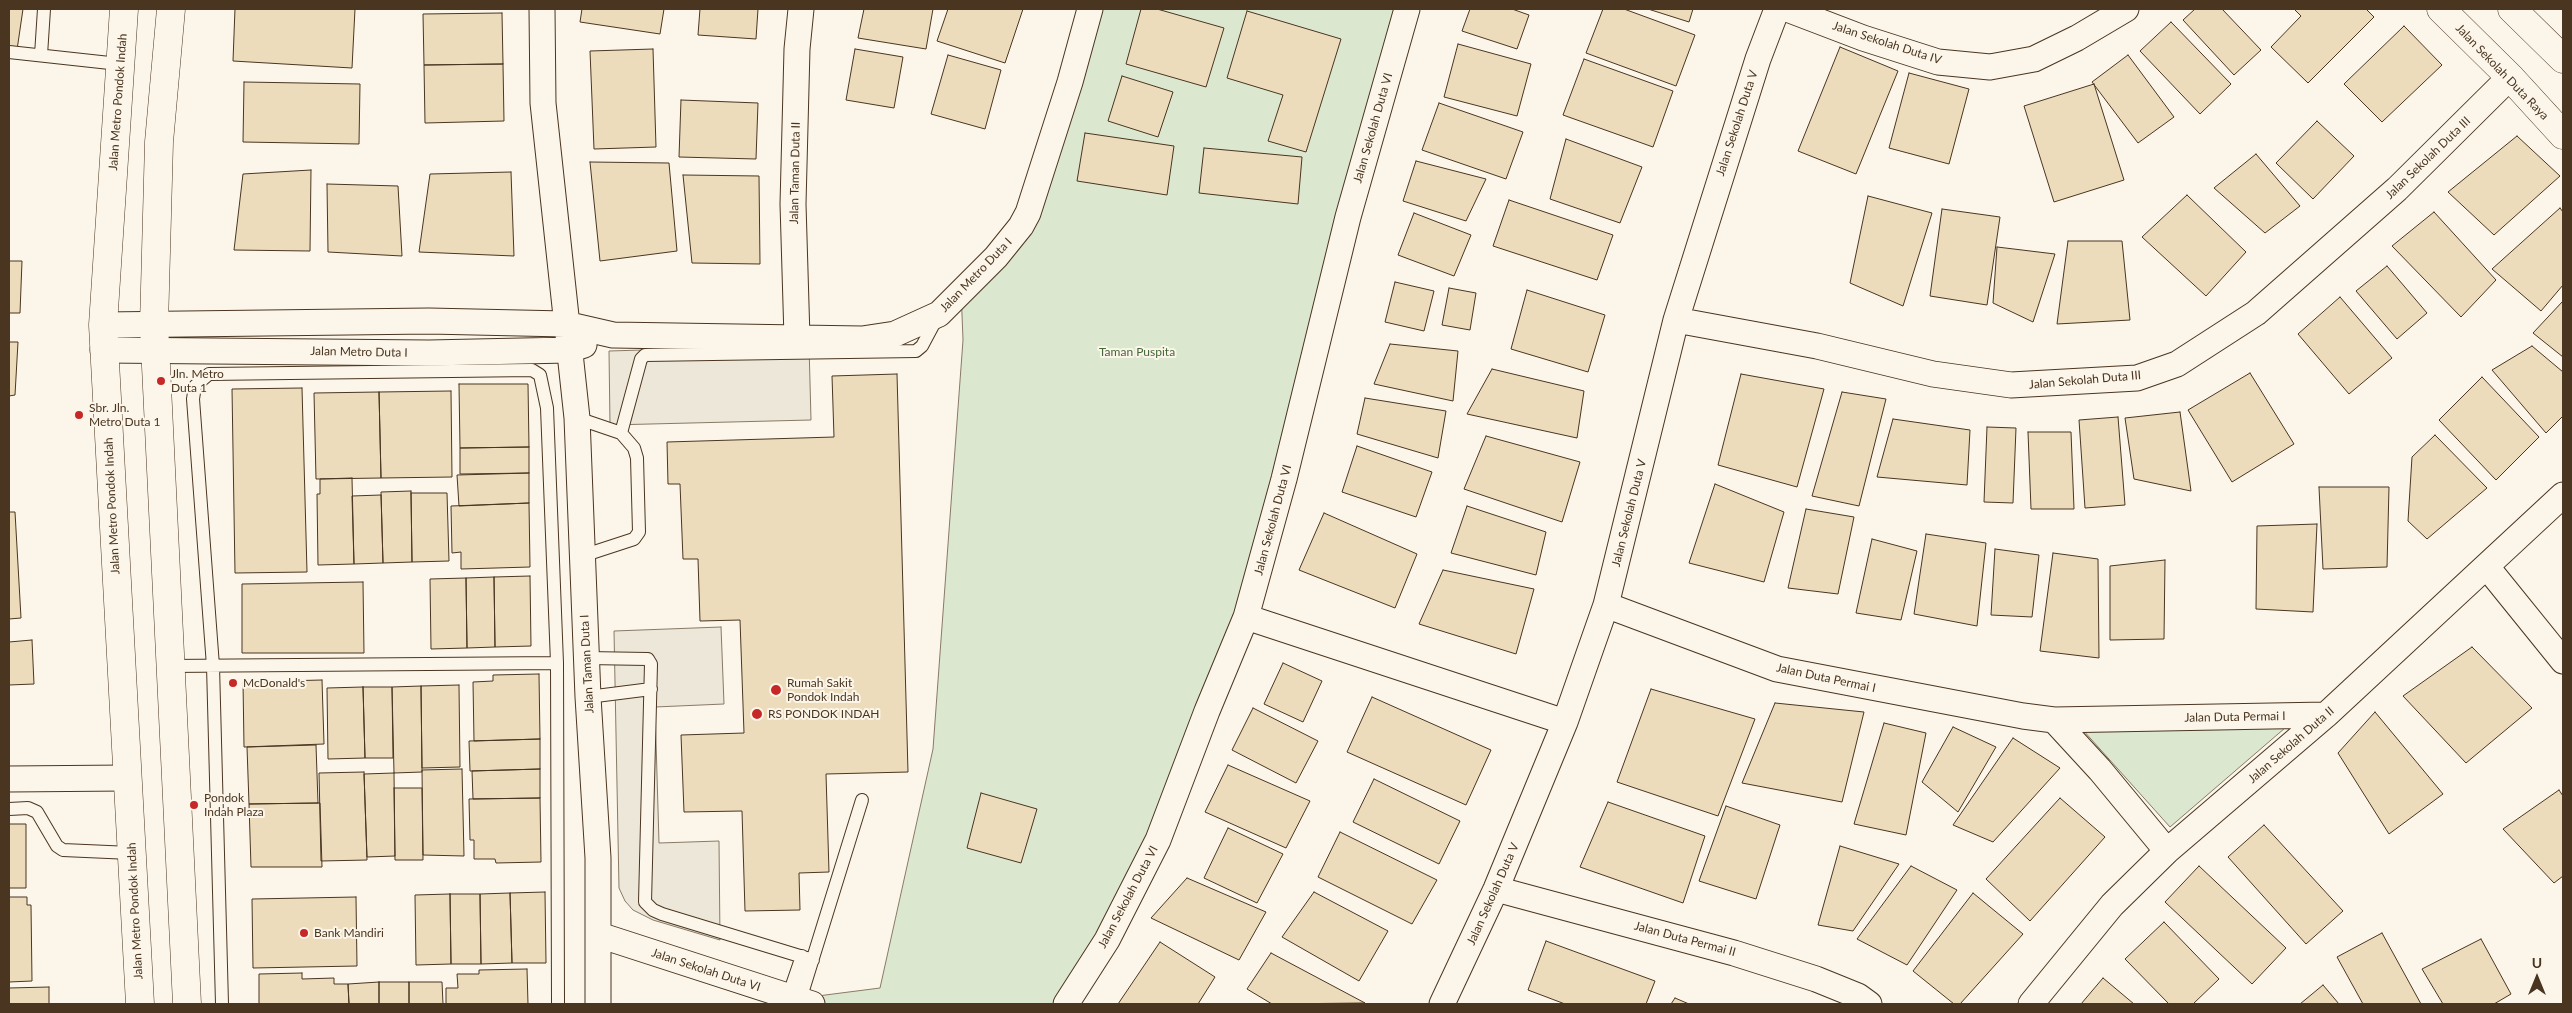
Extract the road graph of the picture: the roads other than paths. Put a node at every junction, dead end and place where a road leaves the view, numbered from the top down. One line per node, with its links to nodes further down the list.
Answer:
1 (44, 9): 14 (lane)
2 (124, 9): 16 (main road, Jalan Metro Pondok Indah)
3 (172, 9): 26 (main road)
4 (542, 9): 23 (street)
5 (801, 9): 27 (street, Jalan Taman Duta II)
6 (1090, 9): 19 (street, Jalan Metro Duta I)
7 (1407, 9): 38 (street, Jalan Sekolah Duta VI)
8 (1777, 9): 20 (street, Jalan Sekolah Duta V)
9 (1787, 9): 10 (street, Jalan Sekolah Duta IV)
10 (2126, 9)
11 (2441, 9): 17 (main road, Jalan Sekolah Duta Raya)
12 (2512, 9): 15 (main road)
13 (9, 52): 14 (lane)
14 (41, 55): 16 (lane)
15 (2563, 59)
16 (119, 64): 25 (main road, Jalan Metro Pondok Indah)
17 (2510, 77): 18 (main road, Jalan Sekolah Duta Raya); 20 (street, Jalan Sekolah Duta III)
18 (2563, 135)
19 (939, 314): 27 (street, Jalan Metro Duta I); 33 (lane)
20 (1676, 320): 37 (street, Jalan Sekolah Duta V)
21 (309, 321): 22 (street, Jalan Metro Duta I); 26 (street, Jalan Metro Duta I); 29 (street)
22 (429, 321): 23 (street, Jalan Metro Duta I); 30 (street)
23 (565, 324): 24 (street, Jalan Metro Duta I); 28 (street, Jalan Taman Duta I)
24 (613, 335): 27 (street, Jalan Metro Duta I); 28 (street, Jalan Metro Duta I)
25 (103, 337): 26 (street, Jalan Metro Duta I); 49 (main road, Jalan Metro Pondok Indah)
26 (154, 337): 31 (street, Jalan Metro Duta I); 42 (main road)
27 (797, 338)
28 (568, 350): 30 (street, Jalan Metro Duta I); 32 (street, Jalan Taman Duta I)
29 (308, 351): 30 (street, Jalan Metro Duta I); 31 (street, Jalan Metro Duta I)
30 (429, 362): 31 (lane); 41 (lane)
31 (223, 363): 43 (lane)
32 (577, 418): 33 (lane); 35 (street, Jalan Taman Duta I)
33 (621, 433): 35 (lane)
34 (2563, 495): 36 (street, Jalan Sekolah Duta II)
35 (582, 556): 39 (street, Jalan Taman Duta I)
36 (2487, 567): 40 (street); 46 (street, Jalan Sekolah Duta II)
37 (1606, 606): 47 (street, Jalan Duta Permai I); 48 (street, Jalan Sekolah Duta V)
38 (1246, 617): 48 (street); 64 (street, Jalan Sekolah Duta VI)
39 (587, 658): 44 (lane); 45 (street, Jalan Taman Duta I)
40 (2563, 661)
41 (557, 663): 43 (lane); 62 (lane)
42 (169, 666): 43 (lane); 60 (main road)
43 (214, 666): 61 (lane)
44 (651, 688): 45 (lane); 57 (lane)
45 (588, 697): 56 (street, Jalan Taman Duta I)
46 (2326, 715): 47 (street, Jalan Duta Permai I); 53 (street, Jalan Sekolah Duta II)
47 (2054, 720): 53 (street)
48 (1565, 722): 55 (street, Jalan Sekolah Duta V)
49 (126, 778): 50 (street); 54 (main road, Jalan Metro Pondok Indah)
50 (9, 779)
51 (862, 800): 57 (lane)
52 (9, 808): 54 (lane)
53 (2167, 851): 67 (street, Jalan Sekolah Duta II)
54 (131, 853): 59 (main road, Jalan Metro Pondok Indah)
55 (1496, 889): 65 (street, Jalan Sekolah Duta V); 66 (street, Jalan Duta Permai II)
56 (600, 934): 58 (street, Jalan Sekolah Duta VI); 63 (street, Jalan Taman Duta I)
57 (808, 958): 58 (lane)
58 (800, 1000)
59 (140, 1004)
60 (187, 1004)
61 (222, 1004)
62 (558, 1004)
63 (598, 1004)
64 (1066, 1004)
65 (1442, 1004)
66 (1869, 1004)
67 (2031, 1004)

